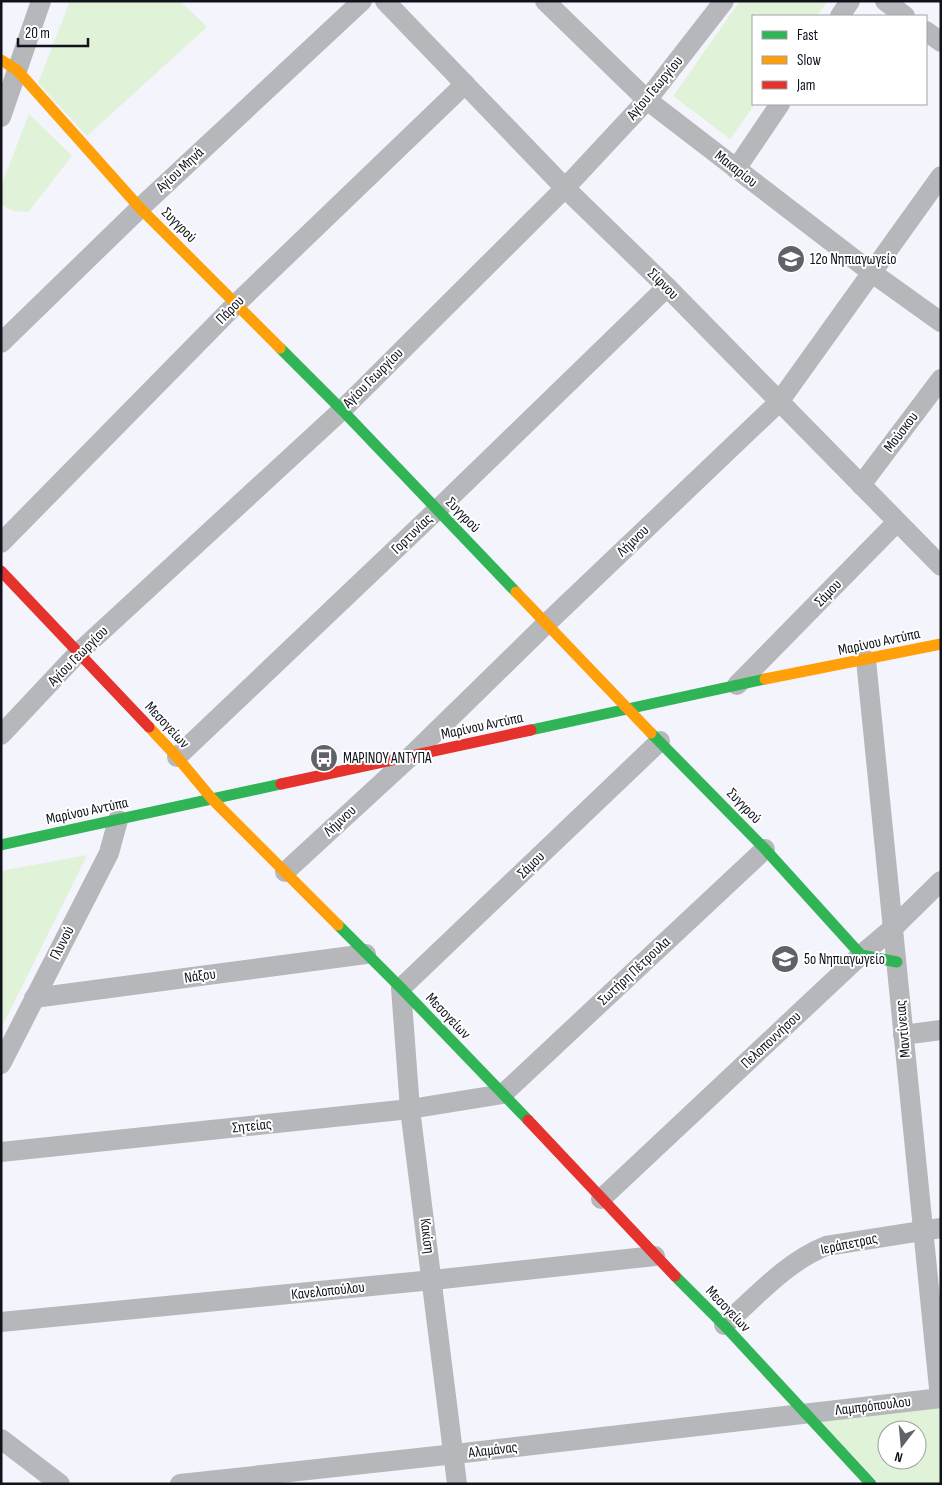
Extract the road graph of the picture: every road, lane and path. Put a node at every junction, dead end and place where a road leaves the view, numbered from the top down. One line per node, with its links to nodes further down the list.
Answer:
1 (41, 1): 12 (street)
2 (362, 1): 20 (street, Αγίου Μηνά)
3 (385, 1): 13 (street, Σίφνου)
4 (545, 1): 14 (street, Μακαρίου)
5 (724, 1): 14 (street, Αγίου Γεωργίου)
6 (850, 1): 8 (street)
7 (885, 1): 9 (street)
8 (841, 15)
9 (904, 15)
10 (927, 32): 11 (street)
11 (941, 42)
12 (9, 65): 16 (street); 20 (street, Συγγρού)
13 (465, 84): 19 (street, Σίφνου); 23 (street, Πάρου)
14 (647, 100): 17 (street, Μακαρίου); 19 (street, Αγίου Γεωργίου)
15 (779, 105): 17 (street)
16 (1, 117)
17 (736, 169): 21 (street, Μακαρίου)
18 (941, 176): 21 (street, Λήμνου)
19 (565, 188): 22 (street, Σίφνου); 28 (street, Αγίου Γεωργίου)
20 (140, 208): 23 (street, Συγγρού); 25 (street, Αγίου Μηνά)
21 (871, 272): 24 (street, Μακαρίου); 27 (street, Λήμνου)
22 (666, 287): 27 (street, Σίφνου); 30 (street, Γορτυνίας)
23 (236, 304): 28 (street, Συγγρού); 32 (street, Πάρου)
24 (941, 322)
25 (1, 343)
26 (941, 379): 29 (street, Μούσκου)
27 (779, 402): 29 (street, Σίφνου); 35 (street, Λήμνου)
28 (342, 410): 30 (street, Συγγρού); 37 (street, Αγίου Γεωργίου)
29 (861, 485): 31 (street, Σίφνου)
30 (438, 509): 35 (street, Συγγρού); 43 (street, Γορτυνίας)
31 (897, 522): 33 (street, Σίφνου); 39 (street, Σάμου)
32 (1, 543)
33 (940, 565)
34 (1, 571): 37 (street, Μεσογείων)
35 (547, 623): 40 (street, Συγγρού); 44 (street, Λήμνου)
36 (941, 644): 38 (street, Μαρίνου Αντύπα)
37 (78, 653): 41 (street, Αγίου Γεωργίου); 43 (street, Μεσογείων)
38 (866, 660): 39 (street, Μαρίνου Αντύπα); 51 (street, Μαντίνειας)
39 (737, 685): 40 (street, Μαρίνου Αντύπα)
40 (629, 710): 42 (street, Συγγρού); 44 (street, Μαρίνου Αντύπα)
41 (1, 735)
42 (660, 741): 48 (street, Συγγρού); 55 (street, Σάμου)
43 (177, 757): 45 (street, Μεσογείων)
44 (410, 757): 45 (street, Μαρίνου Αντύπα); 49 (street, Λήμνου)
45 (213, 800): 46 (street, Μαρίνου Αντύπα); 49 (street, Μεσογείων)
46 (118, 820): 47 (street, Μαρίνου Αντύπα); 56 (street, Γλυνού)
47 (1, 845)
48 (764, 849): 53 (street, Συγγρού); 60 (street, Σωτήρη Πέτρουλα)
49 (285, 872): 52 (street, Μεσογείων)
50 (941, 881): 51 (street, Πελοποννήσου)
51 (893, 928): 53 (street, Πελοποννήσου); 54 (street, Μαντίνειας)
52 (366, 954): 55 (street, Μεσογείων); 56 (street, Νάξου)
53 (861, 955): 54 (street); 63 (street, Πελοποννήσου)
54 (897, 962): 58 (street, Μαντίνειας)
55 (401, 988): 60 (street, Μεσογείων); 61 (street, Κακίση)
56 (34, 998): 59 (street, Γλυνού)
57 (941, 1030): 58 (street)
58 (903, 1035): 64 (street, Μαντίνειας)
59 (1, 1064)
60 (503, 1094): 61 (street, Σητείας); 63 (street, Μεσογείων)
61 (410, 1109): 62 (street, Σητείας); 66 (street, Κακίση)
62 (1, 1152)
63 (601, 1199): 65 (street, Μεσογείων)
64 (932, 1229): 68 (street, Ιεράπετρας); 69 (street, Μαντίνειας)
65 (655, 1256): 66 (street, Κανελοπούλου); 68 (street, Μεσογείων)
66 (433, 1280): 67 (street, Κανελοπούλου); 72 (street, Κακίση)
67 (1, 1322)
68 (724, 1325): 70 (street, Μεσογείων)
69 (940, 1398): 70 (street, Λαμπρόπουλου)
70 (806, 1414): 72 (street, Αλαμάνας); 76 (street, Μεσογείων)
71 (1, 1438): 73 (street)
72 (455, 1454): 74 (street, Αλαμάνας); 75 (street, Κακίση)
73 (60, 1484)
74 (180, 1484)
75 (457, 1484)
76 (871, 1484)

